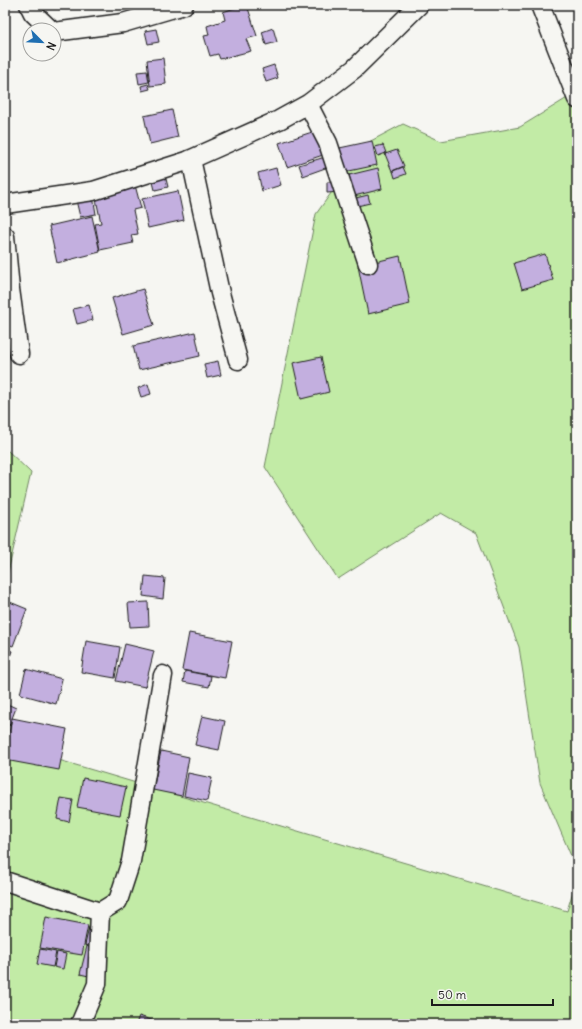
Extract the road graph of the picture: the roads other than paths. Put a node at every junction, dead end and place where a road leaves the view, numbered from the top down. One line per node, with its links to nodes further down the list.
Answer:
1 (29, 5): 5 (street)
2 (184, 5): 6 (street)
3 (419, 5): 8 (street)
4 (540, 5): 7 (street)
5 (43, 22)
6 (62, 31)
7 (577, 98)
8 (308, 104): 9 (street); 12 (street)
9 (191, 159): 10 (street); 14 (street)
10 (5, 204)
11 (5, 236): 13 (street)
12 (368, 264)
13 (19, 354)
14 (238, 360)
15 (163, 675): 17 (street)
16 (5, 881): 17 (street)
17 (100, 912): 18 (street)
18 (80, 1024)

